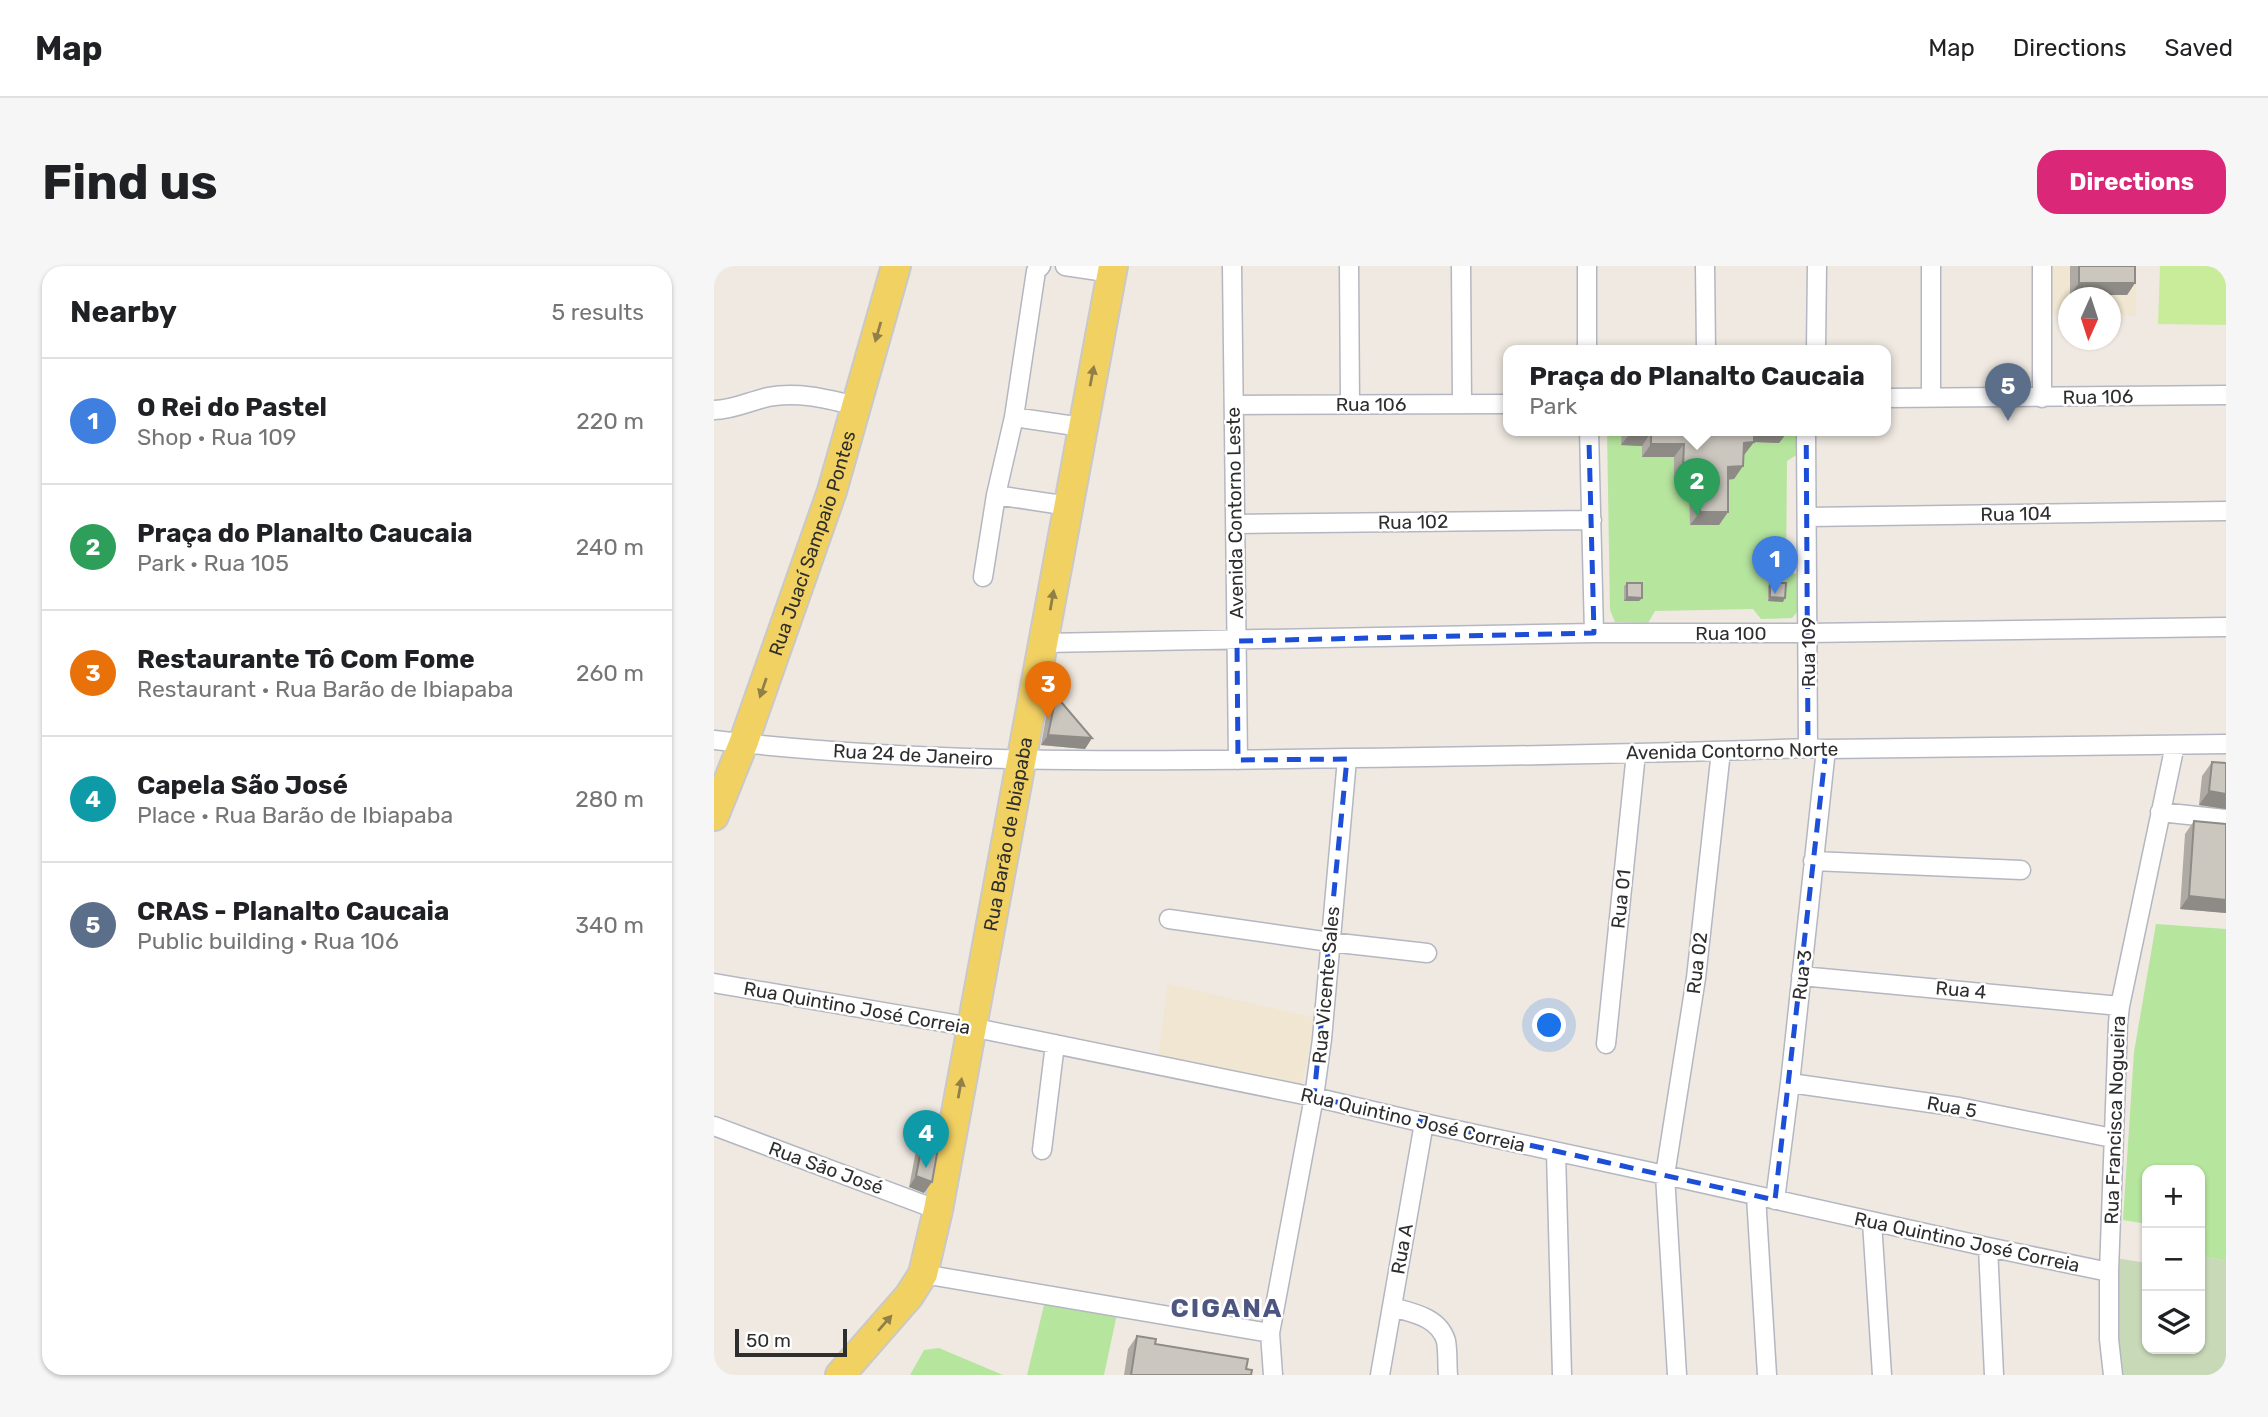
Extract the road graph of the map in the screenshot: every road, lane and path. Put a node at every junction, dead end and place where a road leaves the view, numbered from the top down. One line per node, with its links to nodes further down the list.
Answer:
1 (896, 266): 24 (main road, Rua Juací Sampaio Pontes, one-way to 24)
2 (1041, 266): 26 (street)
3 (1065, 266): 12 (street)
4 (1232, 266): 23 (street, Avenida Contorno Leste)
5 (1349, 266): 20 (street)
6 (1461, 266): 21 (street)
7 (1587, 266): 13 (street)
8 (1705, 266): 14 (street)
9 (1817, 266): 15 (street)
10 (1931, 266): 18 (street)
11 (2042, 266): 19 (street)
12 (1112, 270): 27 (main road, Rua Barão de Ibiapaba, one-way to 12)
13 (1587, 345)
14 (1706, 345)
15 (1816, 345)
16 (2226, 395): 19 (street, Rua 106)
17 (1891, 398): 18 (street, Rua 106)
18 (1931, 398): 19 (street, Rua 106)
19 (2042, 398)
20 (1350, 403): 21 (street, Rua 106); 23 (street, Rua 106)
21 (1462, 404): 22 (street, Rua 106)
22 (1503, 404)
23 (1234, 405): 35 (street, Avenida Contorno Leste)
24 (857, 406): 25 (street); 43 (main road, Rua Juací Sampaio Pontes, one-way to 43)
25 (714, 410)
26 (1014, 417): 27 (street); 30 (street)
27 (1082, 427): 31 (main road, Rua Barão de Ibiapaba)
28 (1589, 436): 34 (street)
29 (1806, 436): 33 (street, Rua 109)
30 (996, 495): 31 (street); 36 (street)
31 (1069, 506): 41 (main road, Rua Barão de Ibiapaba, one-way to 31)
32 (2226, 511): 33 (street, Rua 104)
33 (1807, 517): 39 (street, Rua 109)
34 (1592, 520): 35 (street, Rua 102); 38 (street)
35 (1235, 524): 40 (street, Avenida Contorno Leste)
36 (983, 577)
37 (2226, 627): 39 (street, Rua 100)
38 (1594, 633): 39 (street, Rua 100); 40 (street, Rua 100)
39 (1808, 633): 46 (street, Rua 109)
40 (1237, 640): 41 (street, Rua 100); 52 (street, Avenida Contorno Leste)
41 (1044, 643): 51 (main road, Rua Barão de Ibiapaba)
42 (714, 740): 43 (street, Rua 24 de Janeiro)
43 (743, 744): 51 (street, Rua 24 de Janeiro); 54 (main road, Rua Juací Sampaio Pontes)
44 (2226, 744): 45 (street, Avenida Contorno Norte)
45 (2175, 745): 47 (street, Avenida Contorno Norte); 53 (street, Rua Francisca Nogueira)
46 (1808, 748): 47 (street, Avenida Contorno Norte); 48 (street, Avenida Contorno Norte)
47 (1826, 749): 56 (street, Rua 3)
48 (1721, 751): 49 (street, Avenida Contorno Norte); 74 (street, Rua 02)
49 (1636, 753): 50 (street, Avenida Contorno Norte); 66 (street, Rua 01)
50 (1347, 759): 52 (street, Avenida Contorno Norte); 59 (street, Rua Vicente Sales)
51 (1023, 760): 52 (street, Rua 24 de Janeiro); 64 (main road, Rua Barão de Ibiapaba)
52 (1238, 760)
53 (2160, 812): 55 (street); 63 (street, Rua Francisca Nogueira)
54 (714, 816)
55 (2226, 819)
56 (1813, 862): 57 (street); 61 (street, Rua 3)
57 (2021, 870)
58 (1169, 919): 59 (street)
59 (1330, 942): 60 (street); 68 (street, Rua Vicente Sales)
60 (1427, 953)
61 (1801, 976): 63 (street, Rua 4); 67 (street, Rua 3)
62 (714, 984): 64 (street, Rua Quintino José Correia)
63 (2120, 1006): 71 (street, Rua Francisca Nogueira)
64 (971, 1027): 65 (street, Rua Quintino José Correia); 77 (main road, Rua Barão de Ibiapaba, one-way to 64)
65 (1055, 1044): 68 (street, Rua Quintino José Correia); 72 (street)
66 (1606, 1045)
67 (1790, 1083): 71 (street, Rua 5); 76 (street, Rua 3)
68 (1314, 1097): 69 (street, Rua Quintino José Correia); 83 (street, Rua Vicente Sales)
69 (1424, 1124): 73 (street, Rua Quintino José Correia); 82 (street, Rua A)
70 (714, 1126): 77 (street, Rua São José)
71 (2112, 1138): 80 (street, Rua Francisca Nogueira)
72 (1042, 1150)
73 (1556, 1152): 74 (street, Rua Quintino José Correia); 88 (street)
74 (1665, 1175): 75 (street, Rua Quintino José Correia); 89 (street, Rua 02)
75 (1756, 1196): 76 (street, Rua Quintino José Correia); 90 (street)
76 (1775, 1200): 78 (street, Rua Quintino José Correia)
77 (938, 1210): 81 (main road, Rua Barão de Ibiapaba)
78 (1872, 1222): 79 (street, Rua Quintino José Correia); 91 (street)
79 (1987, 1247): 80 (street, Rua Quintino José Correia); 92 (street)
80 (2109, 1272): 93 (street, Rua Francisca Nogueira)
81 (923, 1274): 83 (street); 84 (main road, Rua Barão de Ibiapaba, one-way to 81)
82 (1392, 1307): 86 (street, Rua A); 87 (street)
83 (1270, 1333): 85 (street, Rua Vicente Sales)
84 (840, 1375)
85 (1273, 1375)
86 (1380, 1375)
87 (1448, 1375)
88 (1562, 1375)
89 (1677, 1375)
90 (1767, 1375)
91 (1882, 1375)
92 (1994, 1375)
93 (2113, 1375)

